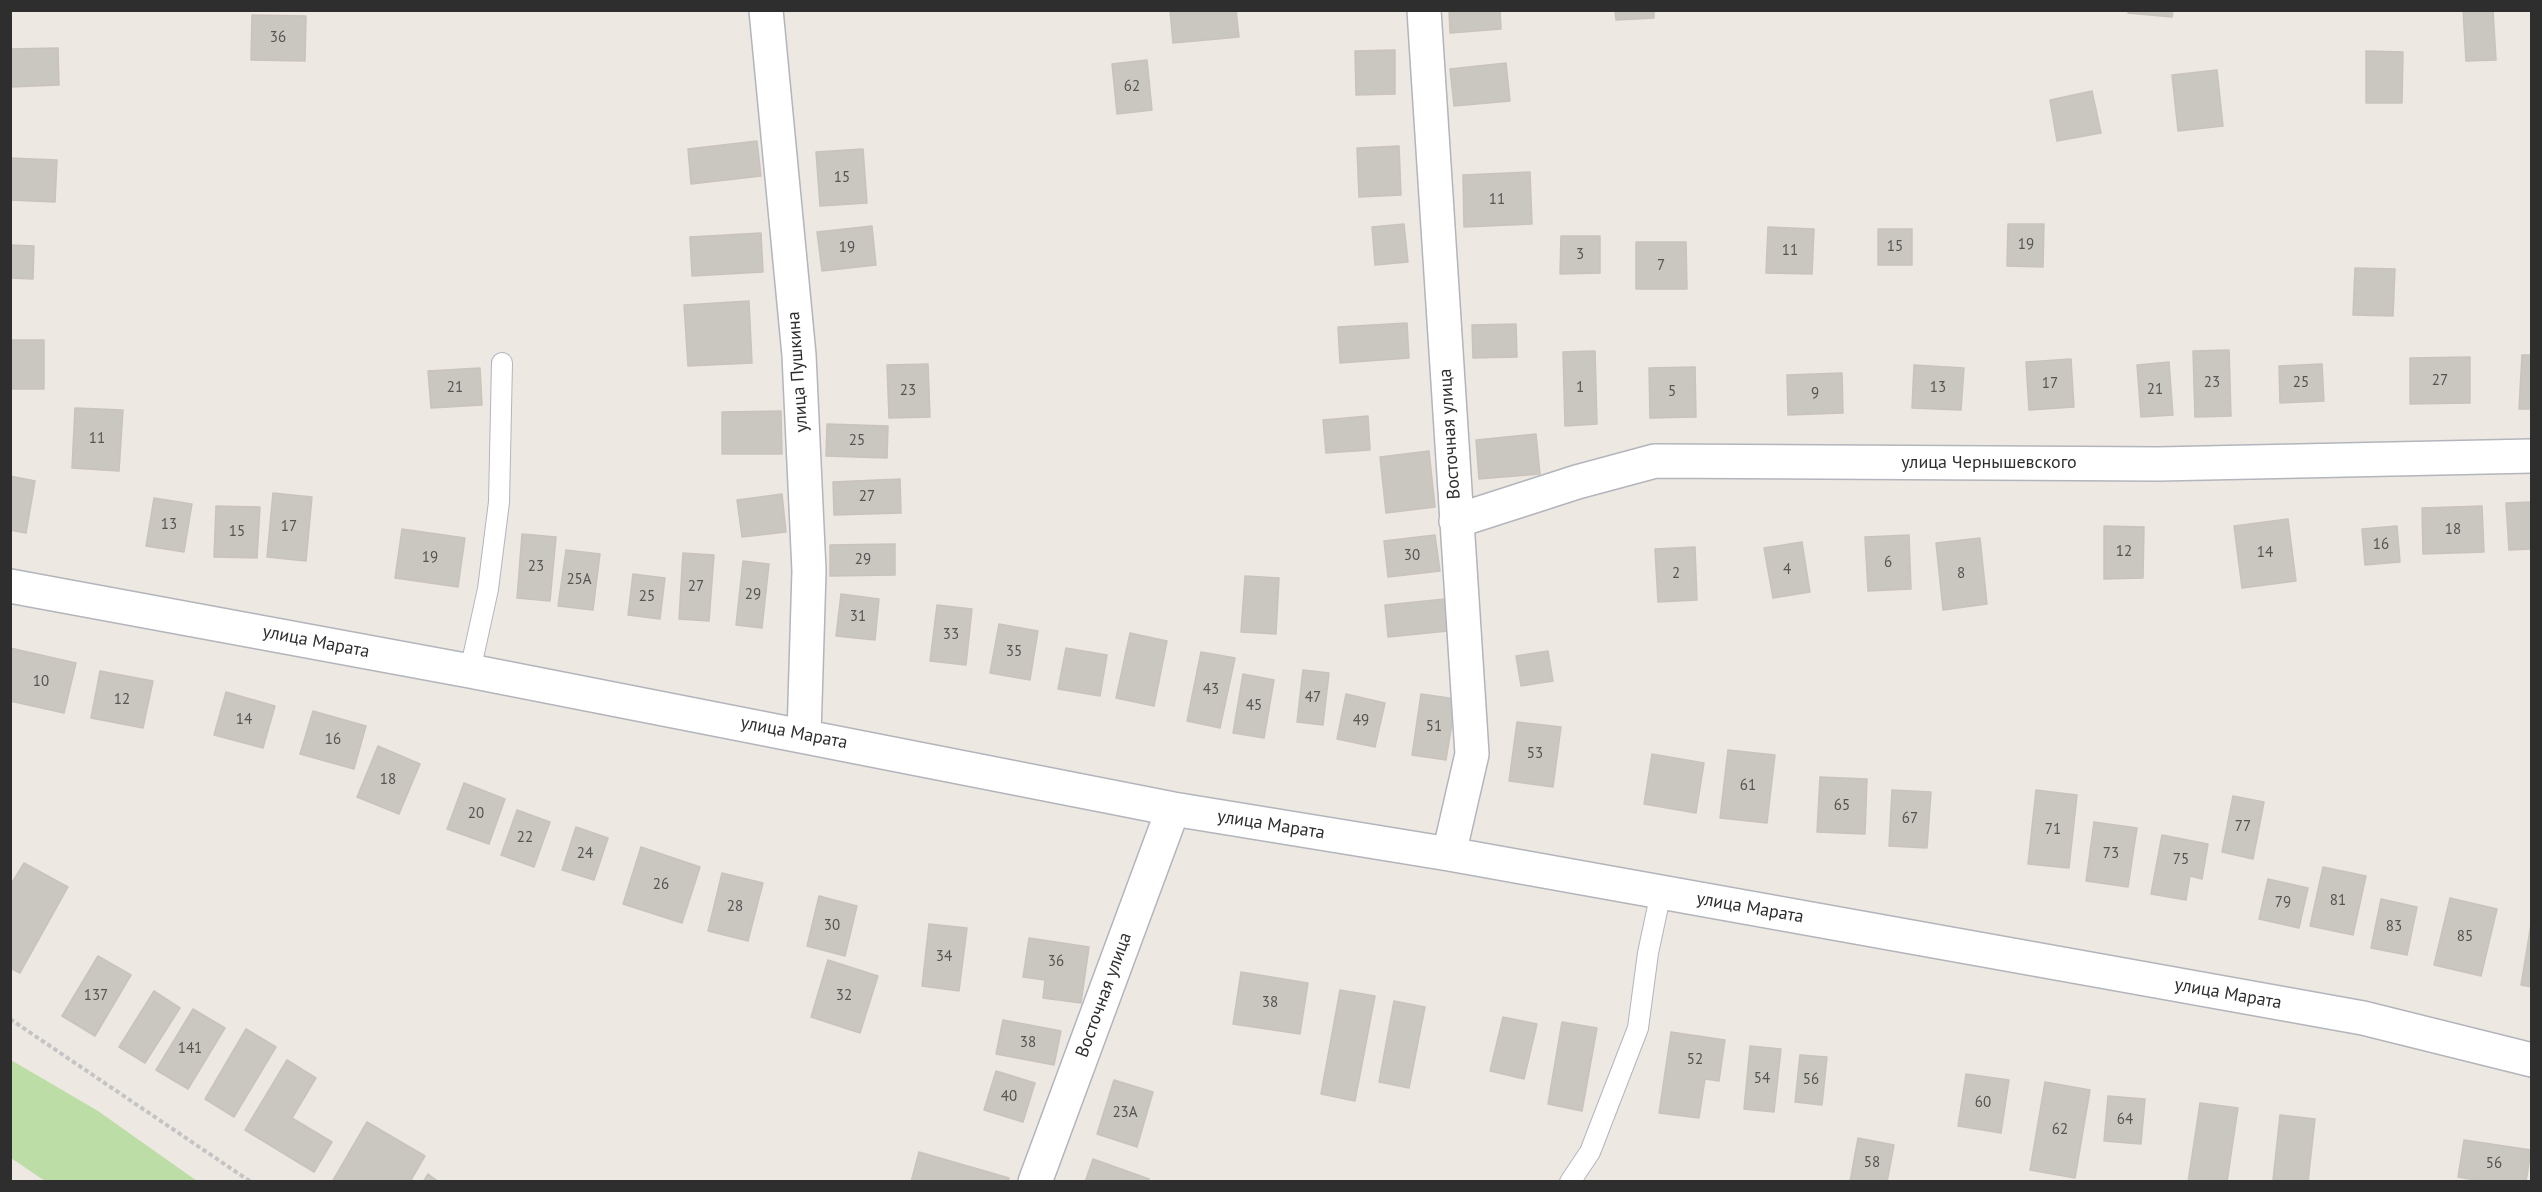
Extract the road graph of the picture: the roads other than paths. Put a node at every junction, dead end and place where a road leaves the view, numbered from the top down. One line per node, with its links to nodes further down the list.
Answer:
1 (766, 10): 8 (street, улица Пушкина)
2 (1424, 10): 5 (street, Восточная улица)
3 (502, 363): 7 (lane)
4 (2532, 456): 5 (street, улица Чернышевского)
5 (1456, 521): 10 (street, Восточная улица)
6 (10, 586): 7 (street, улица Марата)
7 (470, 671): 8 (street, улица Марата)
8 (804, 735): 9 (street, улица Марата)
9 (1173, 809): 10 (street, улица Марата); 13 (street, Восточная улица)
10 (1449, 854): 11 (street, улица Марата)
11 (1661, 892): 12 (street, улица Марата); 14 (lane)
12 (2532, 1060)
13 (1035, 1182)
14 (1570, 1182)

